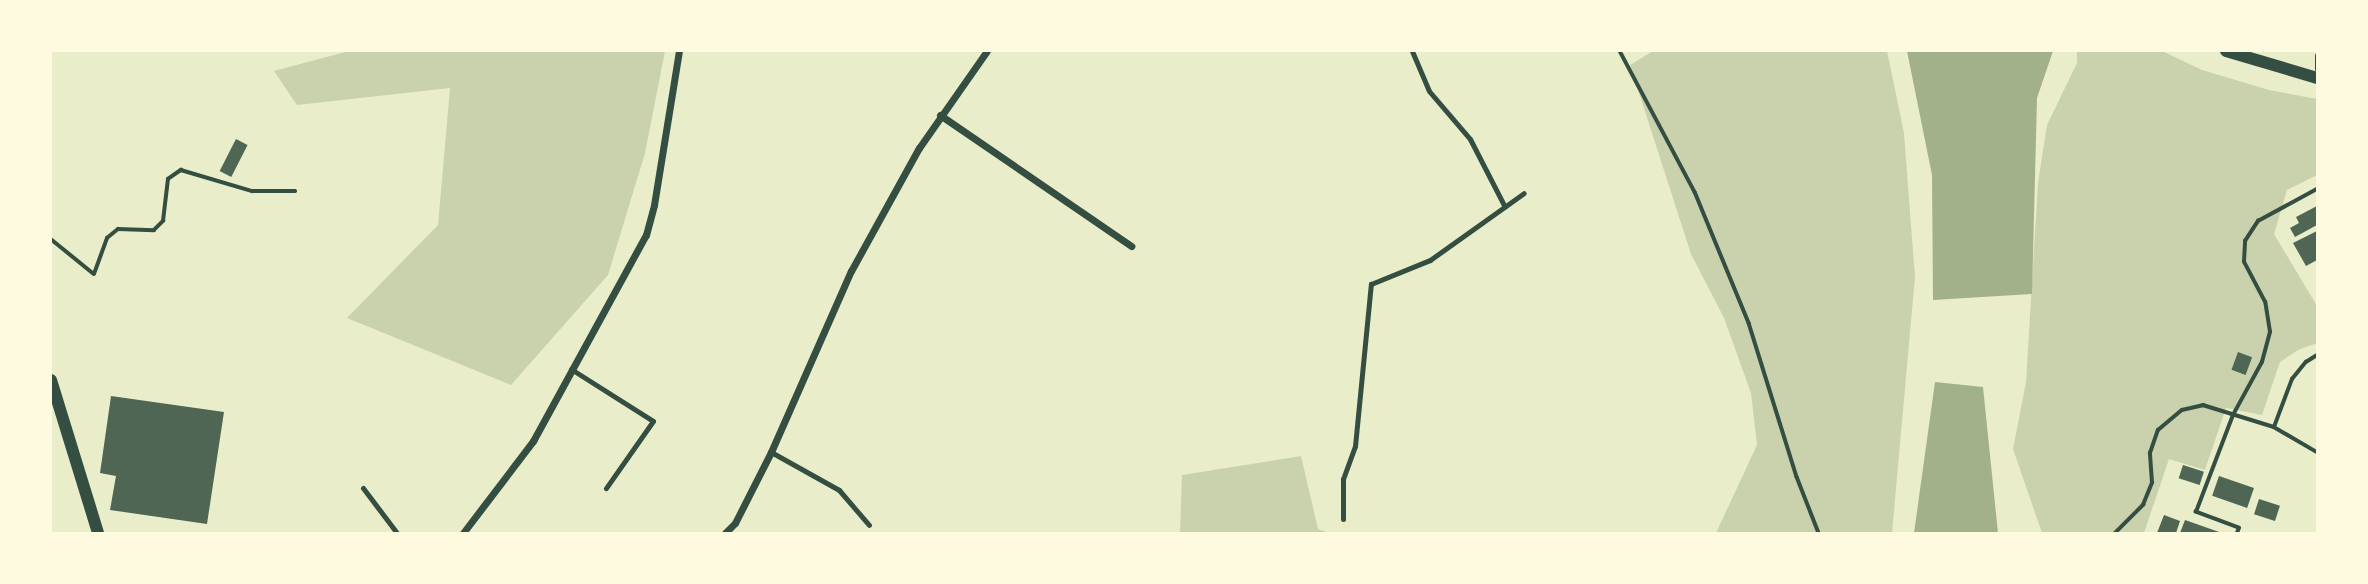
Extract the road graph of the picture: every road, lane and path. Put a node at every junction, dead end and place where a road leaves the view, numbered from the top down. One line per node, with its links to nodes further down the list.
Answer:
1 (679, 51): 17 (street)
2 (987, 51): 9 (street)
3 (1412, 51): 13 (lane)
4 (1620, 51): 31 (path)
5 (2226, 51): 8 (street)
6 (2317, 55): 7 (lane)
7 (2317, 69)
8 (2317, 78)
9 (940, 116): 15 (street); 21 (street)
10 (2317, 189): 19 (path)
11 (295, 191): 14 (path)
12 (1524, 193): 13 (lane)
13 (1505, 207): 25 (lane)
14 (51, 239)
15 (1131, 246)
16 (2317, 355): 20 (path)
17 (571, 369): 24 (lane); 29 (street)
18 (51, 380): 27 (street)
19 (2233, 415): 20 (path); 32 (path); 33 (path)
20 (2274, 427): 22 (path)
21 (771, 452): 26 (lane); 30 (street)
22 (2317, 452)
23 (363, 488): 28 (lane)
24 (606, 488)
25 (1343, 519)
26 (869, 525)
27 (98, 533)
28 (397, 533)
29 (463, 533)
30 (725, 533)
31 (1819, 533)
32 (2115, 533)
33 (2237, 533)

